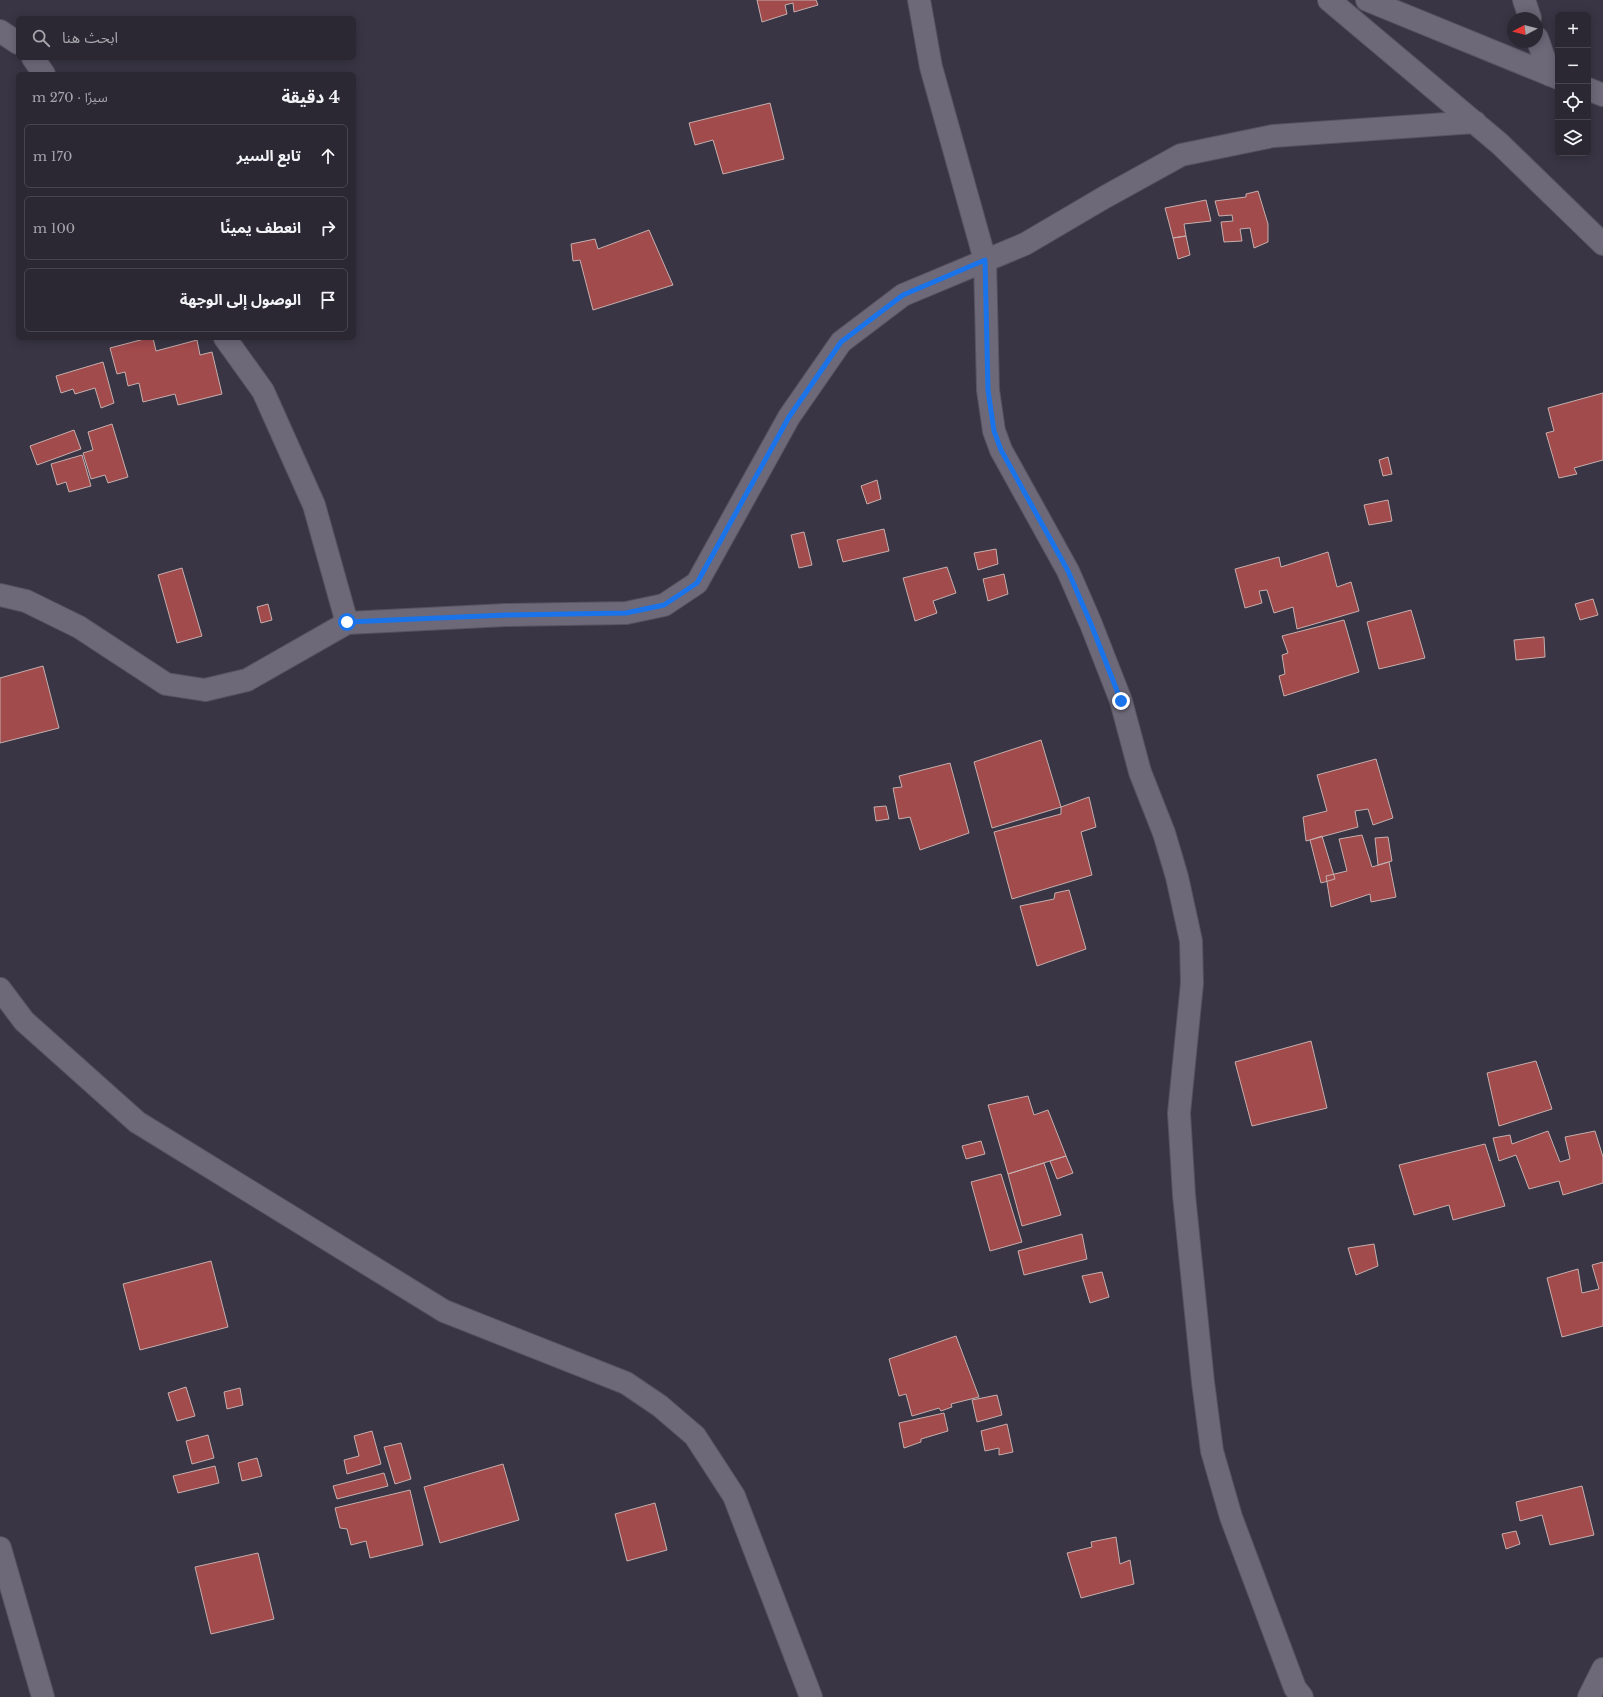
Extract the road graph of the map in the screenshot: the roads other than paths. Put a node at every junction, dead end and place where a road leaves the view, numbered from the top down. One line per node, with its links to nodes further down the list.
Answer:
1 (919, 0): 16 (street)
2 (1329, 0): 14 (street)
3 (1367, 0): 11 (street)
4 (1524, 0): 5 (street)
5 (1528, 12)
6 (0, 31): 7 (street)
7 (16, 43)
8 (1541, 48): 11 (street)
9 (35, 60): 10 (street)
10 (43, 72)
11 (1554, 77)
12 (1591, 90): 13 (street)
13 (1603, 95)
14 (1475, 122): 15 (street); 16 (street)
15 (1603, 244)
16 (985, 260): 19 (street); 26 (street)
17 (226, 340): 19 (street)
18 (0, 595): 19 (street)
19 (347, 622)
20 (0, 989): 25 (street)
21 (0, 1548): 24 (street)
22 (1603, 1669): 27 (street)
23 (1603, 1692): 27 (street)
24 (43, 1697)
25 (811, 1697)
26 (1302, 1697)
27 (1589, 1697)

